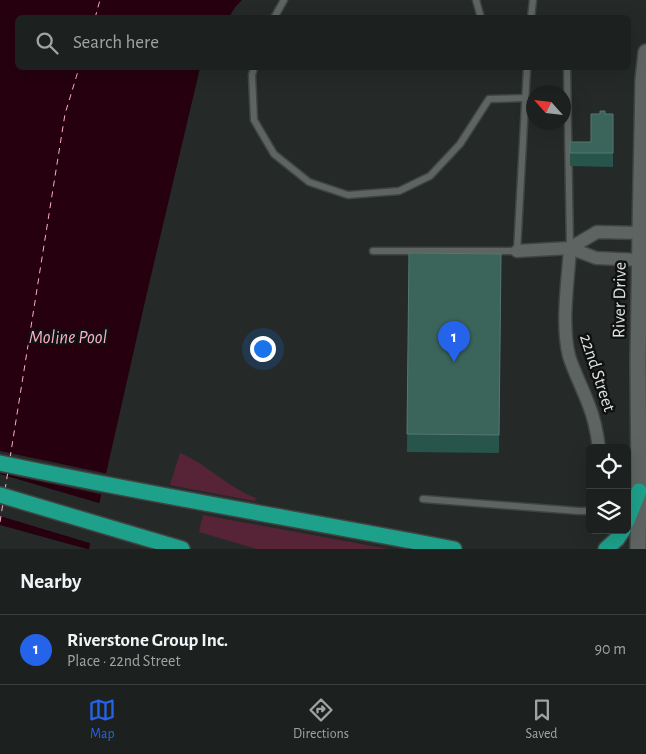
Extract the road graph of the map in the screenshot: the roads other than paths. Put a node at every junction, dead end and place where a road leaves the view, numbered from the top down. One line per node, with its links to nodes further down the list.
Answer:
1 (284, 0): 4 (lane)
2 (476, 0): 5 (lane)
3 (533, 0): 6 (lane)
4 (276, 15)
5 (480, 15)
6 (532, 15)
7 (646, 52): 12 (main road, River Drive)
8 (253, 70): 11 (lane)
9 (527, 70): 11 (lane)
10 (567, 70): 13 (lane)
11 (525, 98): 15 (lane)
12 (643, 233): 13 (street); 16 (main road, River Drive)
13 (570, 248): 15 (street); 16 (street); 17 (street, 22nd Street)
14 (373, 251): 15 (lane)
15 (517, 251)
16 (643, 260): 19 (main road, River Drive)
17 (598, 444)
18 (0, 463): 26 (highway)
19 (639, 491): 23 (highway); 28 (main road, River Drive)
20 (0, 496): 25 (highway)
21 (424, 499): 22 (lane)
22 (586, 511)
23 (631, 511)
24 (621, 534): 27 (highway)
25 (182, 549)
26 (454, 549)
27 (606, 549)
28 (638, 549)

